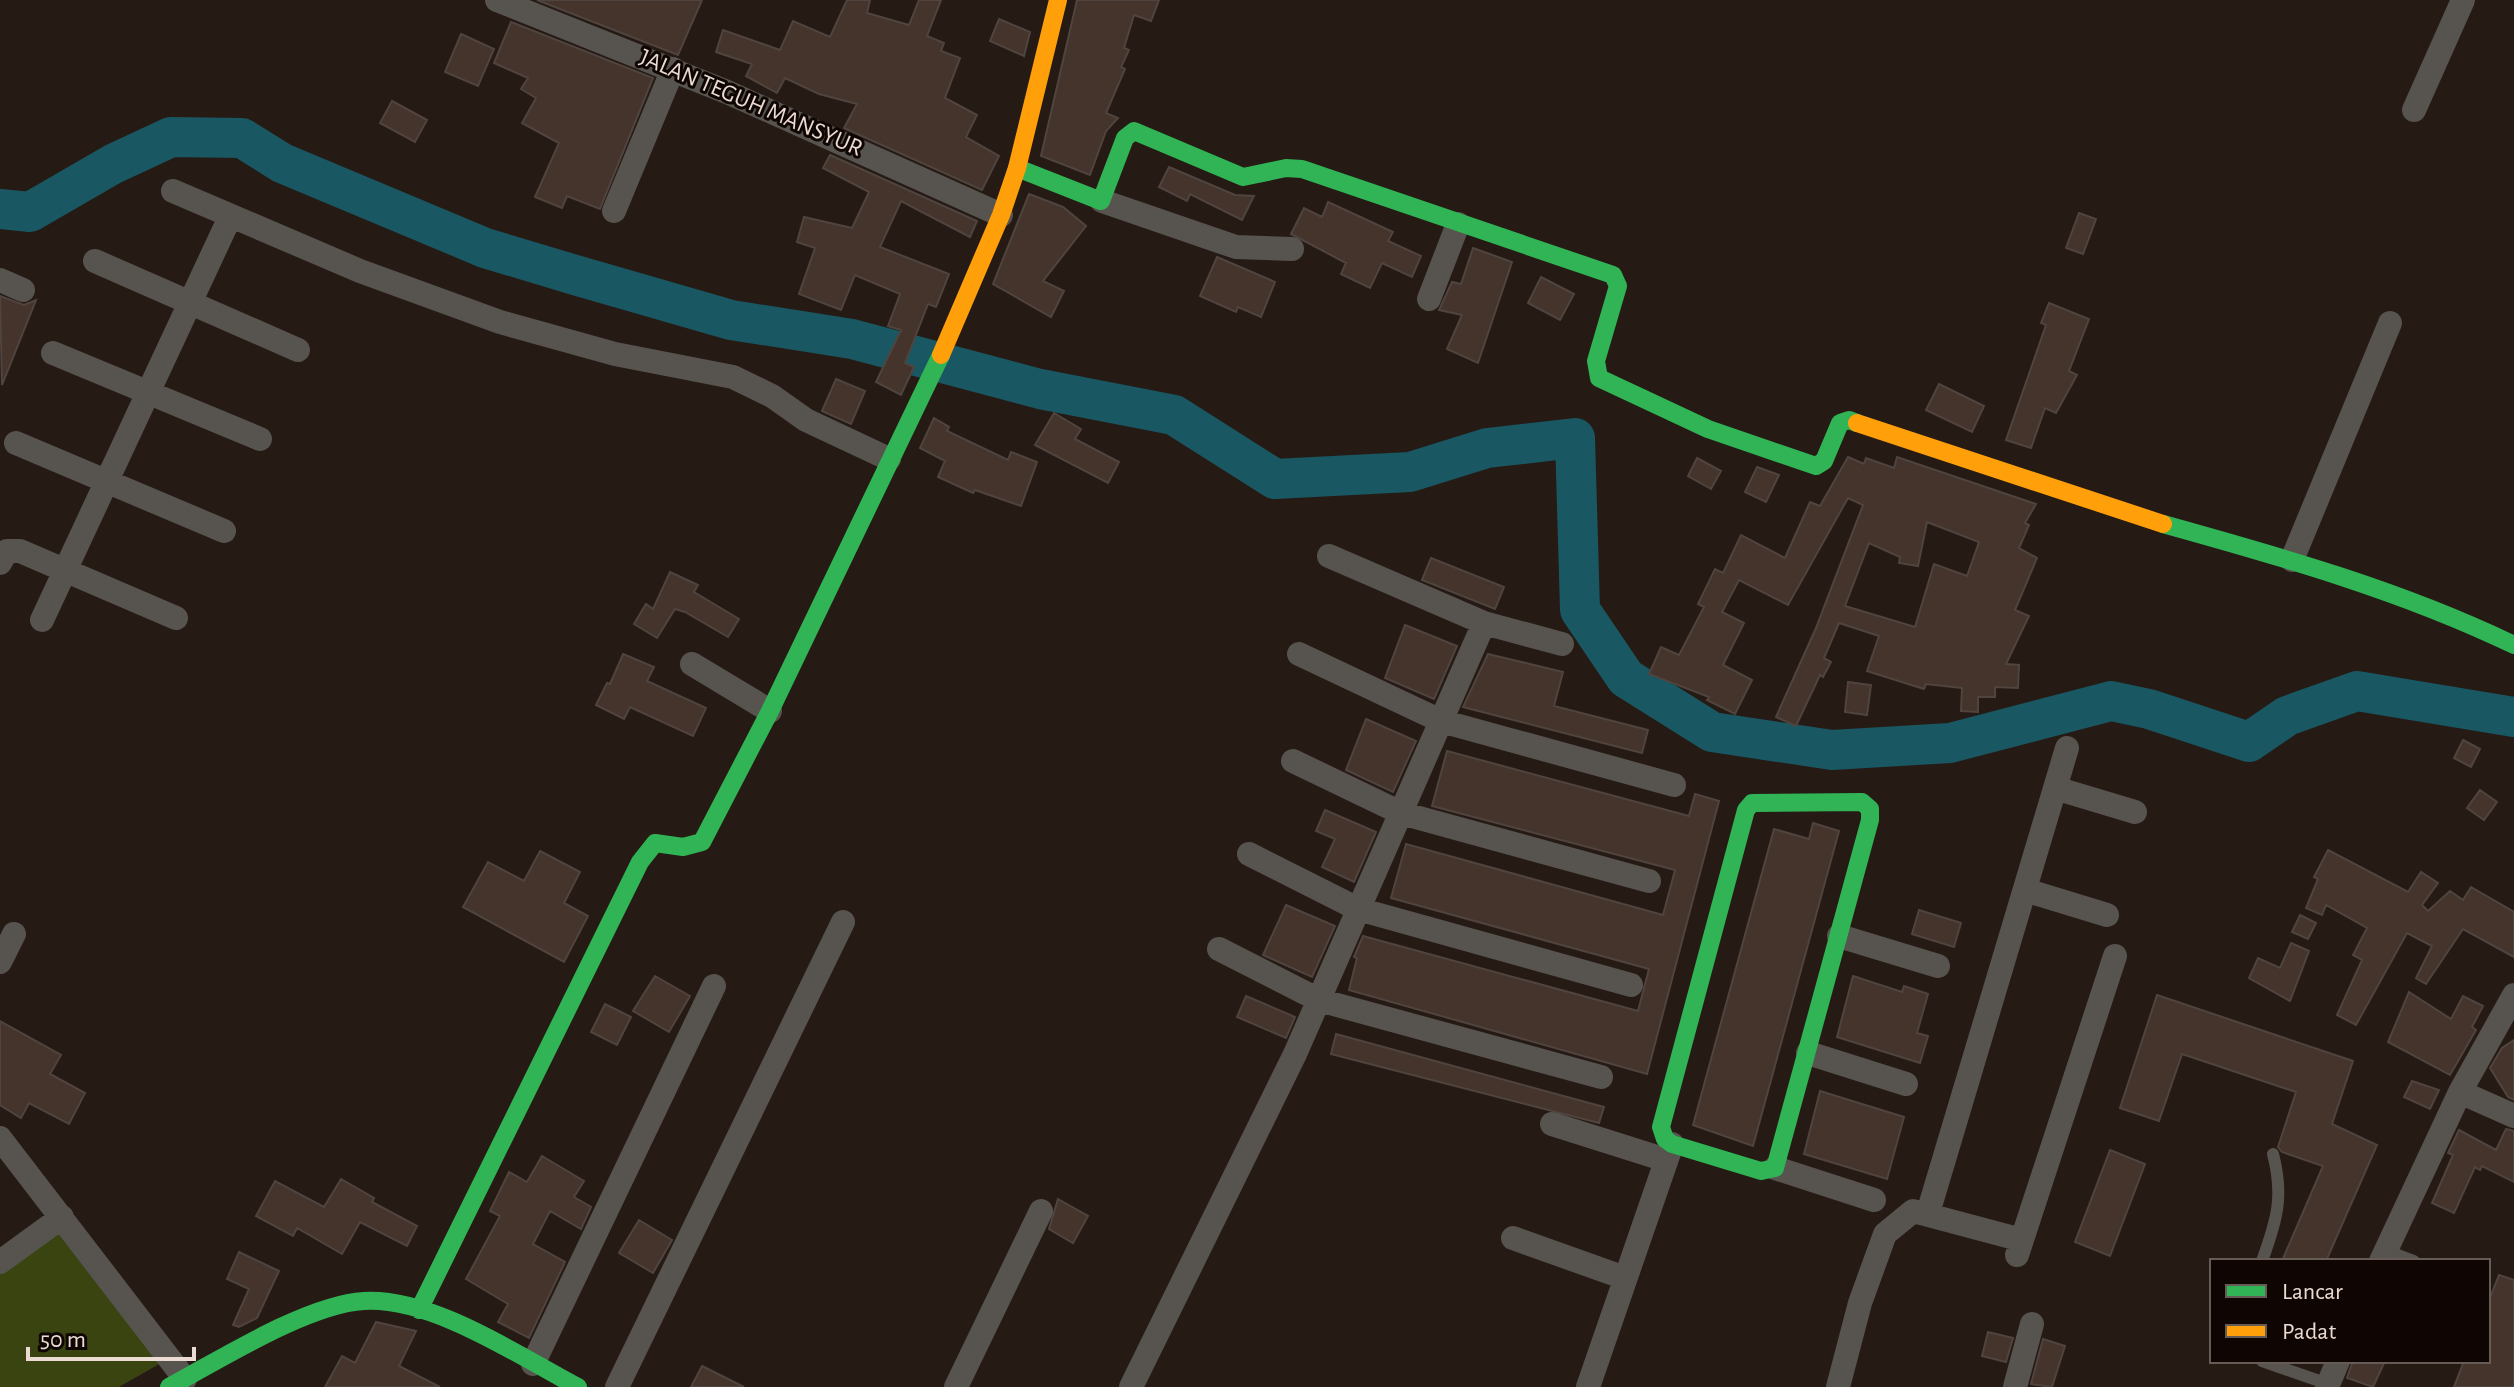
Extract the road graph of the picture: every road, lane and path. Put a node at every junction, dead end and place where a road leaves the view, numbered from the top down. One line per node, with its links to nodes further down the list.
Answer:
1 (497, 0): 4 (street, JALAN TEGUH MANSYUR)
2 (1058, 0): 6 (street)
3 (2463, 0): 5 (street)
4 (673, 69): 9 (street); 10 (street, JALAN TEGUH MANSYUR)
5 (2414, 110)
6 (1017, 168): 8 (street); 10 (street)
7 (173, 191): 11 (street)
8 (1102, 201): 12 (street); 13 (street)
9 (614, 211)
10 (1001, 215): 25 (street)
11 (230, 217): 18 (street); 25 (street)
12 (1458, 224): 17 (street); 29 (street)
13 (1292, 249)
14 (95, 261): 18 (street)
15 (0, 280): 16 (street)
16 (23, 290)
17 (1429, 299)
18 (188, 303): 20 (street); 22 (street)
19 (2390, 323): 29 (street)
20 (298, 350)
21 (53, 353): 22 (street)
22 (147, 392): 23 (street); 26 (street)
23 (260, 439)
24 (16, 443): 26 (street)
25 (889, 459): 39 (street)
26 (107, 481): 27 (street); 31 (street)
27 (224, 531)
28 (1329, 556): 34 (street)
29 (2292, 560): 36 (street)
30 (0, 563): 31 (street)
31 (65, 571): 32 (street); 33 (street)
32 (176, 618)
33 (42, 620)
34 (1484, 623): 35 (street); 40 (street)
35 (1562, 644)
36 (2514, 645)
37 (1299, 654): 40 (street)
38 (692, 664): 39 (street)
39 (770, 711): 82 (street)
40 (1441, 721): 43 (street); 46 (street)
41 (2067, 748): 44 (street)
42 (1293, 761): 46 (street)
43 (1674, 785)
44 (2055, 788): 45 (street); 49 (street)
45 (2135, 812)
46 (1401, 813): 48 (street); 50 (street)
47 (1249, 854): 50 (street)
48 (1649, 881)
49 (2025, 890): 51 (street); 75 (street)
50 (1358, 909): 59 (street); 62 (street)
51 (2107, 915)
52 (843, 922): 89 (street)
53 (14, 934): 57 (street)
54 (1839, 936): 58 (street); 63 (street); 70 (street)
55 (1219, 949): 62 (street)
56 (2115, 956): 75 (street)
57 (0, 962)
58 (1938, 966)
59 (1631, 985)
60 (714, 986): 85 (street)
61 (2514, 995): 66 (street)
62 (1319, 1000): 64 (street); 91 (street)
63 (1808, 1053): 65 (street); 72 (street)
64 (1601, 1077)
65 (1906, 1084)
66 (2460, 1092): 67 (street); 78 (street)
67 (2514, 1116)
68 (1552, 1124): 70 (street)
69 (0, 1138): 76 (street)
70 (1669, 1152): 72 (street); 81 (street)
71 (2273, 1154): 79 (lane)
72 (1775, 1168): 73 (street)
73 (1874, 1200)
74 (1041, 1211): 90 (street)
75 (1928, 1213): 93 (street)
76 (62, 1217): 80 (street); 87 (street)
77 (1513, 1238): 81 (street)
78 (2383, 1256)
79 (2263, 1259)
80 (0, 1262)
81 (1625, 1278): 92 (street)
82 (419, 1310): 85 (street); 87 (street)
83 (2032, 1324): 94 (street)
84 (2271, 1363): 86 (lane)
85 (533, 1364): 88 (street)
86 (2331, 1377)
87 (177, 1383)
88 (578, 1387)
89 (617, 1387)
90 (956, 1387)
91 (1131, 1387)
92 (1588, 1387)
93 (1838, 1387)
94 (2015, 1387)

